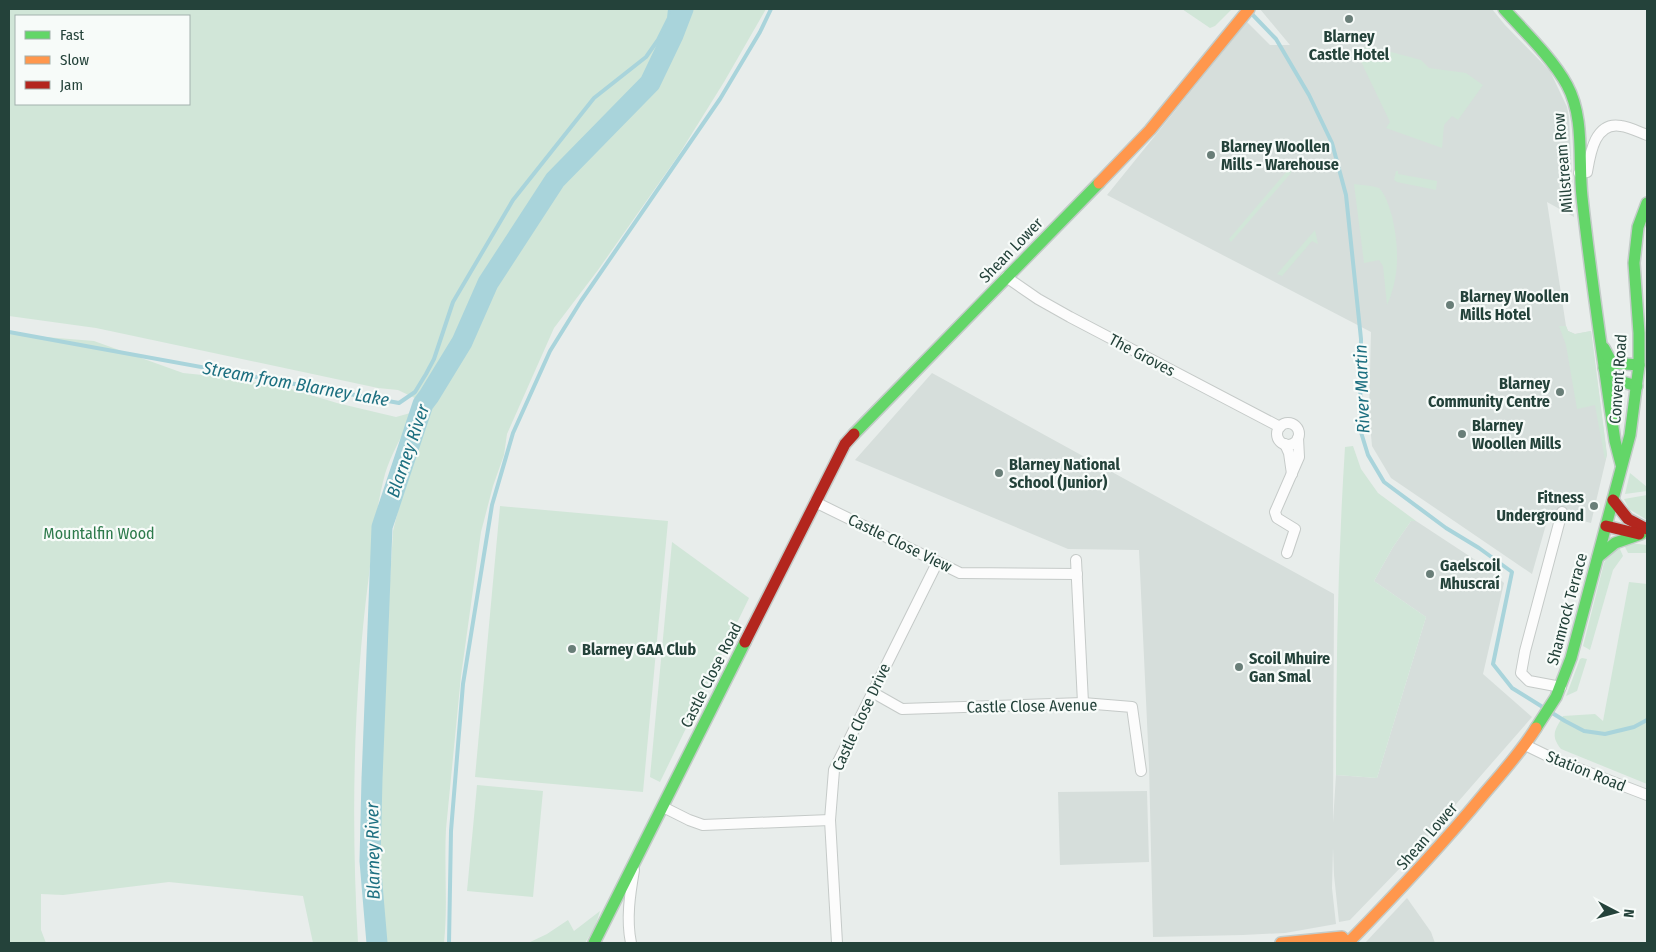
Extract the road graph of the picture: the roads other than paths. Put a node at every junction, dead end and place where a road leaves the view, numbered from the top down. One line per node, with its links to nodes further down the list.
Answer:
1 (1249, 9): 6 (street, Shean Lower)
2 (1504, 9): 4 (street, Millstream Row)
3 (1647, 135): 4 (street)
4 (1579, 173): 7 (street, Millstream Row)
5 (1647, 203): 8 (street, Convent Road)
6 (1006, 277): 11 (street, The Groves); 17 (street, Shean Lower)
7 (1599, 337): 8 (street, Millstream Row); 9 (street, Millstream Row)
8 (1639, 365): 10 (street, Convent Road)
9 (1604, 368): 10 (street); 14 (street, Millstream Row)
10 (1637, 386): 14 (street, Convent Road)
11 (1280, 428): 12 (street, The Groves); 13 (street)
12 (1298, 438): 13 (street); 15 (street)
13 (1285, 444): 15 (street)
14 (1621, 467): 16 (street, Convent Road)
15 (1292, 475): 21 (street)
16 (1613, 500): 19 (street, Convent Road); 20 (street)
17 (815, 502): 24 (street, Castle Close View); 32 (street, Castle Close Road)
18 (1562, 512): 26 (street)
19 (1606, 526): 20 (street); 22 (street, Shamrock Terrace)
20 (1645, 533): 22 (street)
21 (1287, 552)
22 (1598, 556): 26 (street, Shamrock Terrace)
23 (1076, 560): 25 (street)
24 (937, 562): 25 (street, Castle Close View); 27 (street, Castle Close Drive)
25 (1077, 574): 28 (street)
26 (1561, 687): 29 (street, Shamrock Terrace)
27 (872, 692): 28 (street, Castle Close Avenue); 33 (street, Castle Close Drive)
28 (1083, 703): 30 (street, Castle Close Avenue)
29 (1525, 745): 31 (street, Station Road); 40 (street, Shean Lower)
30 (1141, 771)
31 (1647, 795)
32 (663, 807): 33 (street); 34 (street, Castle Close Road)
33 (830, 820): 38 (street, Castle Close Drive)
34 (636, 862): 36 (street, Castle Close Road); 37 (street, Castle Close Road)
35 (1297, 942): 39 (street); 40 (street)
36 (594, 943)
37 (631, 943)
38 (837, 943)
39 (1281, 943)
40 (1347, 943)

